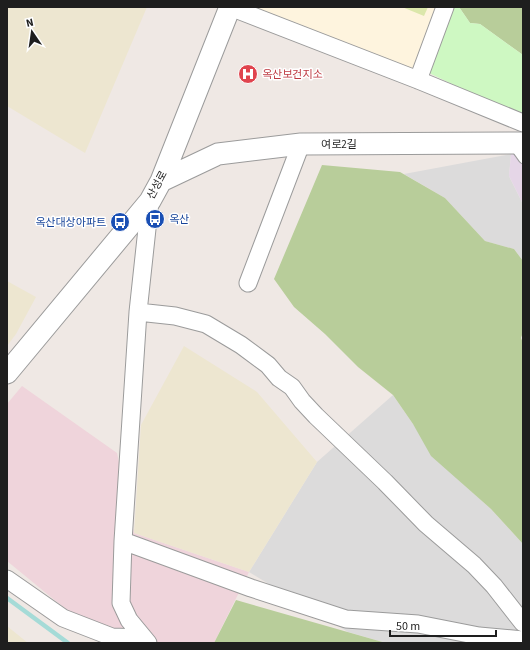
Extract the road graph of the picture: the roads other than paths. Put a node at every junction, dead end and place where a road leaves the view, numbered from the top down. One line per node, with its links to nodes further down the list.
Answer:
1 (230, 7): 3 (street); 7 (street, 산성로)
2 (445, 7): 3 (street)
3 (418, 80): 4 (street)
4 (523, 123)
5 (301, 144): 6 (street, 여로2길); 7 (street, 여로2길); 9 (street)
6 (519, 148)
7 (161, 181): 8 (street, 산성로)
8 (150, 201): 10 (street); 11 (street, 산성로)
9 (248, 283)
10 (138, 312): 12 (street); 14 (street)
11 (7, 373)
12 (123, 541): 15 (street); 16 (street)
13 (7, 579): 16 (street)
14 (523, 624)
15 (523, 640)
16 (146, 641)

